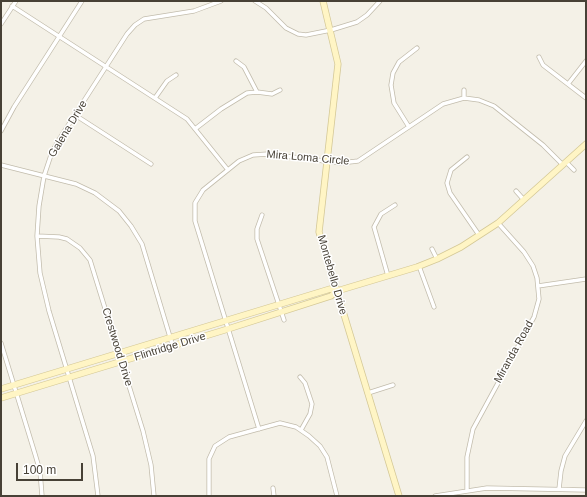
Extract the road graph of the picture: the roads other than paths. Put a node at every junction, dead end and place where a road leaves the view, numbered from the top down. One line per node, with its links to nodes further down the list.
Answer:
1 (16, 1): 7 (street)
2 (82, 1): 10 (street)
3 (221, 1): 15 (street, Galena Drive)
4 (255, 1): 9 (street)
5 (323, 1): 9 (street, Montebello Drive)
6 (380, 1): 9 (street)
7 (12, 6): 8 (street); 10 (street)
8 (1, 24)
9 (331, 30): 30 (street, Montebello Drive)
10 (59, 36): 15 (street); 27 (street)
11 (417, 48): 25 (street)
12 (539, 57): 17 (street)
13 (236, 61): 20 (street)
14 (586, 61): 17 (street)
15 (106, 66): 21 (street); 24 (street, Galena Drive)
16 (176, 75): 21 (street)
17 (568, 84): 23 (street)
18 (280, 90): 20 (street)
19 (464, 90): 22 (street)
20 (257, 92): 26 (street)
21 (155, 98): 26 (street)
22 (464, 98): 25 (street, Mira Loma Circle); 31 (street, Mira Loma Circle)
23 (586, 98)
24 (75, 115): 32 (street); 36 (street, Galena Drive)
25 (409, 127): 30 (street, Mira Loma Circle)
26 (195, 128): 34 (street)
27 (1, 131)
28 (586, 144): 31 (street, Flintridge Drive)
29 (467, 157): 42 (street)
30 (326, 161): 34 (street, Mira Loma Circle); 50 (street, Montebello Drive)
31 (564, 163): 35 (street); 38 (street, Flintridge Drive)
32 (150, 164)
33 (1, 165): 36 (street)
34 (228, 170): 55 (street, Mira Loma Circle)
35 (574, 170)
36 (44, 176): 43 (street, Galena Drive); 57 (street)
37 (516, 191): 38 (street)
38 (524, 200): 41 (street, Flintridge Drive)
39 (395, 205): 47 (street)
40 (262, 215): 51 (street)
41 (498, 223): 42 (street, Flintridge Drive); 49 (street, Miranda Road)
42 (479, 235): 45 (street, Flintridge Drive)
43 (37, 236): 60 (street, Crestwood Drive); 62 (street, Galena Drive)
44 (432, 249): 45 (street)
45 (437, 259): 46 (street, Flintridge Drive)
46 (419, 266): 47 (street, Flintridge Drive); 52 (street)
47 (388, 276): 50 (street, Flintridge Drive)
48 (586, 279): 49 (street)
49 (538, 286): 78 (street, Miranda Road)
50 (337, 291): 51 (street, Flintridge Drive); 53 (street, Flintridge Drive); 68 (street, Montebello Drive)
51 (278, 305): 53 (street); 55 (street, Flintridge Drive)
52 (434, 307)
53 (280, 312): 54 (street); 56 (street, Flintridge Drive)
54 (284, 320)
55 (225, 321): 56 (street, Mira Loma Circle); 57 (street, Flintridge Drive)
56 (228, 329): 59 (street, Flintridge Drive); 72 (street, Mira Loma Circle)
57 (172, 338): 59 (street); 60 (street, Flintridge Drive)
58 (1, 343): 65 (street)
59 (173, 347): 61 (street, Flintridge Drive)
60 (118, 353): 61 (street, Crestwood Drive); 62 (street, Flintridge Drive)
61 (121, 362): 64 (street, Flintridge Drive); 82 (street, Crestwood Drive)
62 (66, 370): 64 (street, Galena Drive); 65 (street, Flintridge Drive)
63 (300, 377): 73 (street)
64 (69, 378): 69 (street, Flintridge Drive); 81 (street, Galena Drive)
65 (14, 385): 67 (street, Flintridge Drive); 69 (street)
66 (393, 385): 68 (street)
67 (1, 389)
68 (368, 393): 86 (street, Montebello Drive)
69 (16, 394): 70 (street, Flintridge Drive); 80 (street)
70 (1, 398)
71 (586, 421): 77 (street)
72 (258, 429): 73 (street); 75 (street)
73 (301, 430): 85 (street)
74 (207, 448): 75 (street)
75 (212, 450): 83 (street)
76 (273, 488): 84 (street)
77 (559, 489): 78 (street); 79 (street)
78 (467, 490): 87 (street)
79 (586, 490)
80 (42, 496)
81 (98, 496)
82 (154, 496)
83 (209, 496)
84 (274, 496)
85 (337, 496)
86 (399, 496)
87 (434, 496)

